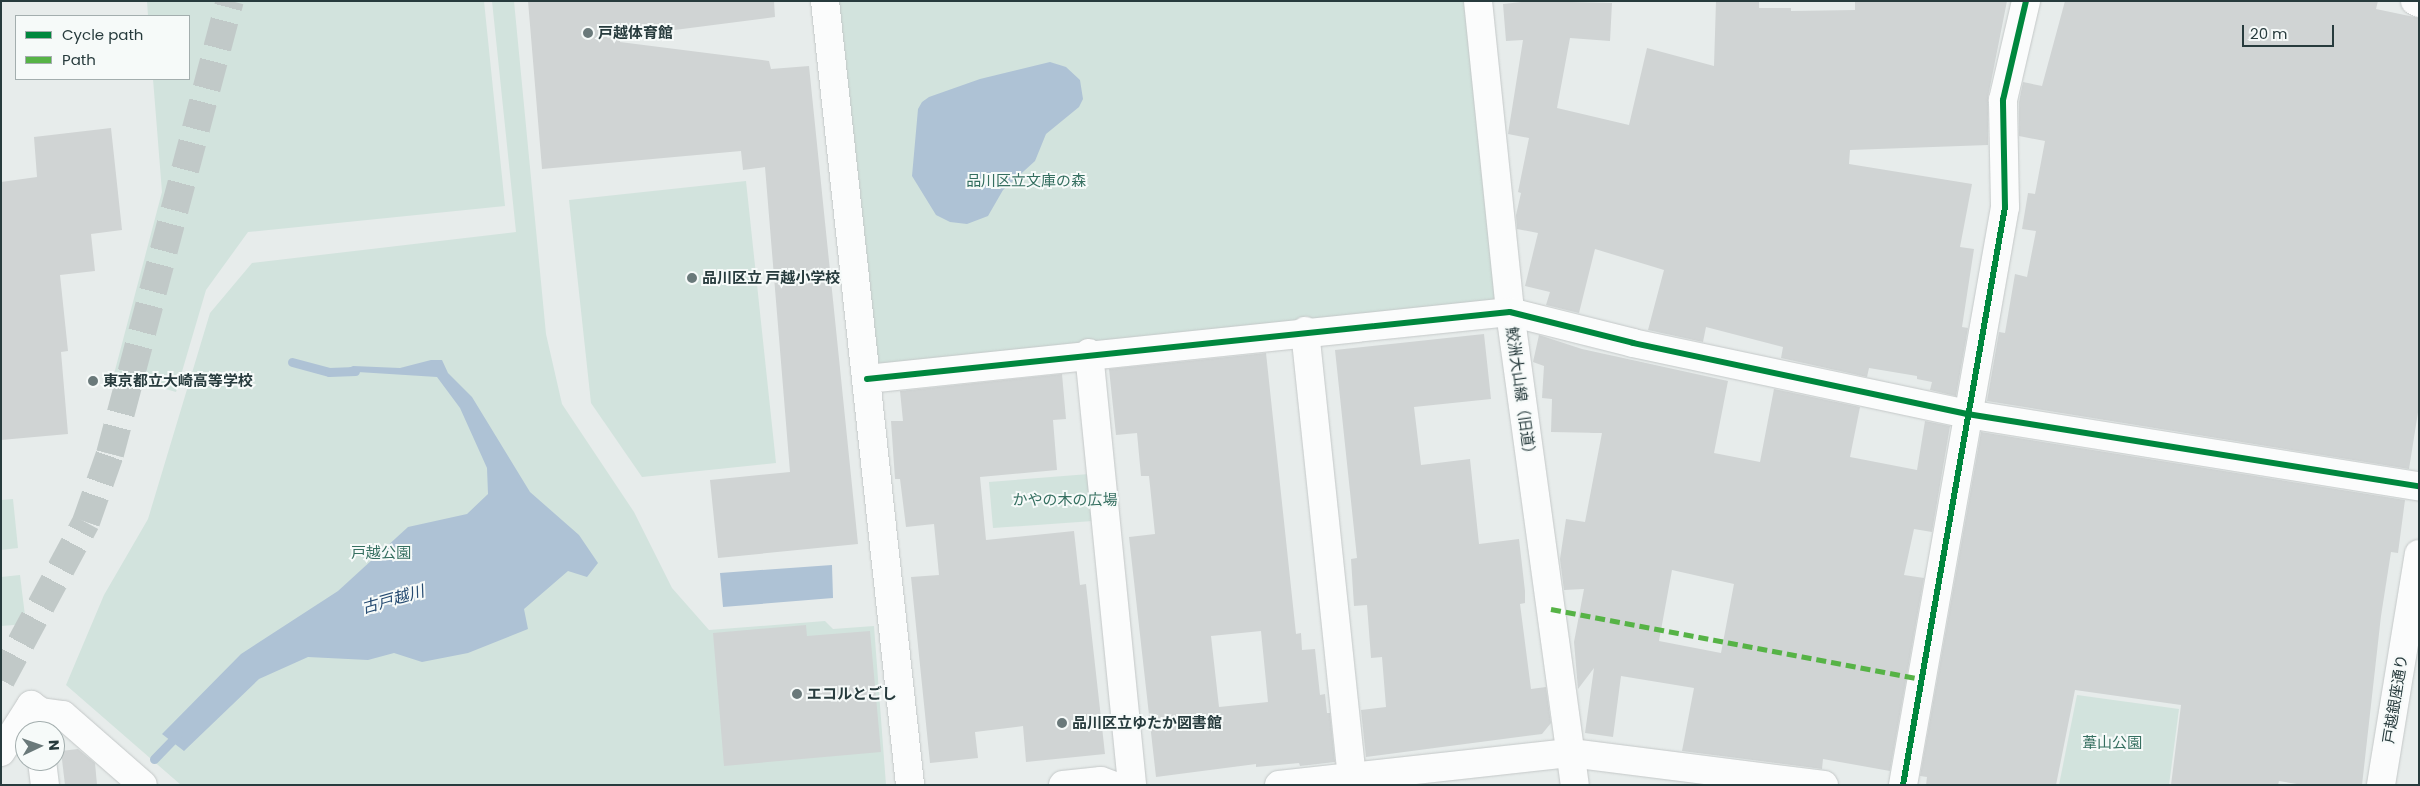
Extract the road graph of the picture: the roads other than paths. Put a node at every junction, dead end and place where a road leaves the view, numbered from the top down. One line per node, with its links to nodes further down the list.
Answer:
1 (825, 1): 9 (street)
2 (1478, 1): 6 (street, 鮫洲大山線（旧道）)
3 (2026, 1): 10 (street)
4 (2415, 1): 5 (street)
5 (2419, 3)
6 (1510, 312): 7 (street); 10 (street); 15 (street, 鮫洲大山線（旧道）)
7 (1305, 331): 8 (street); 17 (street)
8 (1089, 354): 9 (street); 23 (street)
9 (867, 379): 20 (street)
10 (1967, 414): 11 (street); 27 (street)
11 (2419, 486)
12 (2419, 554): 28 (street, 戸越銀座通り)
13 (38, 716): 14 (street); 19 (street)
14 (1, 752)
15 (1571, 753): 17 (street); 25 (street, 鮫洲大山線（旧道）); 26 (street)
16 (43, 771): 18 (street)
17 (1352, 781): 24 (street)
18 (45, 785)
19 (143, 785)
20 (910, 785)
21 (1063, 785): 22 (street)
22 (1112, 785)
23 (1132, 785)
24 (1278, 785)
25 (1575, 785)
26 (1824, 785)
27 (1903, 785)
28 (2381, 785)

